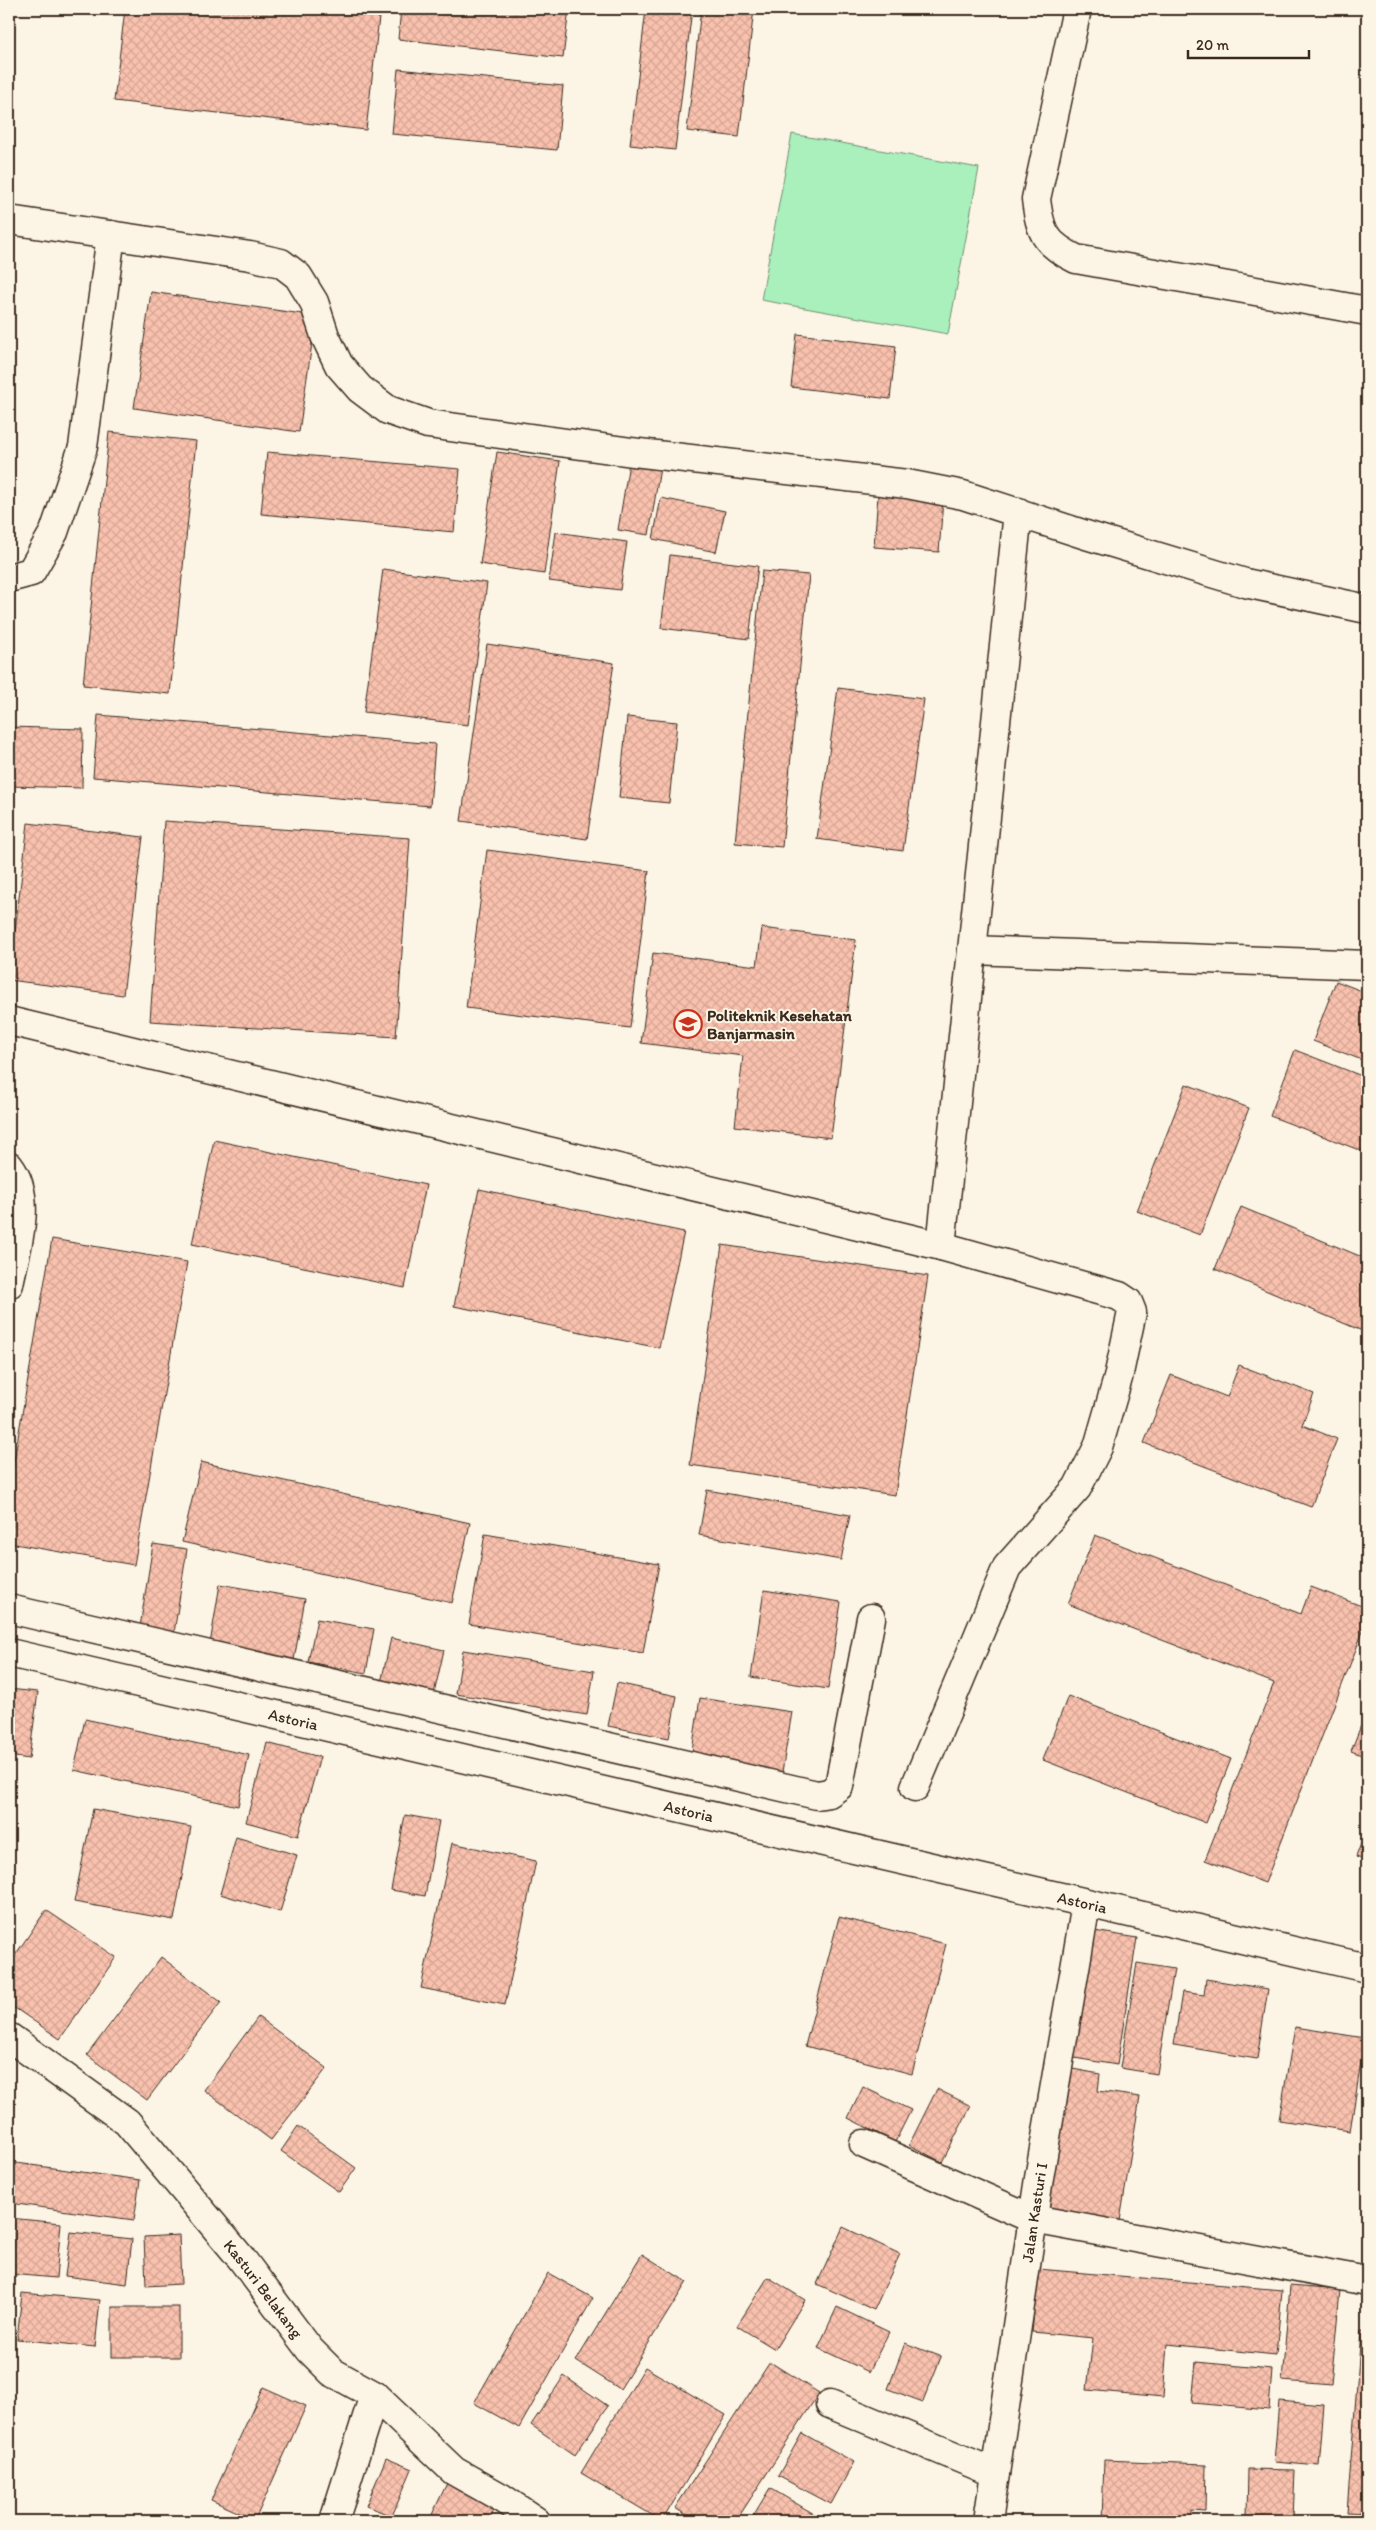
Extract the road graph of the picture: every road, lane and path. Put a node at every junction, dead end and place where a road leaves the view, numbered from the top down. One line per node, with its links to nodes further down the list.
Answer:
1 (1077, 9): 4 (street)
2 (9, 220): 3 (street)
3 (112, 235): 5 (street); 6 (street)
4 (1367, 310)
5 (1018, 512): 7 (street); 8 (street)
6 (9, 578)
7 (1367, 609)
8 (972, 950): 9 (street); 12 (street)
9 (1367, 965)
10 (9, 1021): 12 (street)
11 (9, 1166): 13 (street)
12 (941, 1246): 17 (street)
13 (9, 1284)
14 (9, 1609): 15 (street)
15 (871, 1618)
16 (9, 1653): 18 (street, Astoria)
17 (915, 1787)
18 (1086, 1904): 19 (street, Astoria); 22 (street, Jalan Kasturi I)
19 (1367, 1968)
20 (9, 2037): 24 (street, Kasturi Belakang)
21 (864, 2144): 22 (street)
22 (1033, 2219): 23 (street); 26 (street, Jalan Kasturi I)
23 (1367, 2281)
24 (374, 2395): 27 (street); 28 (street, Kasturi Belakang)
25 (830, 2404): 26 (street)
26 (995, 2473): 29 (street, Jalan Kasturi I)
27 (334, 2521)
28 (536, 2521)
29 (988, 2521)

